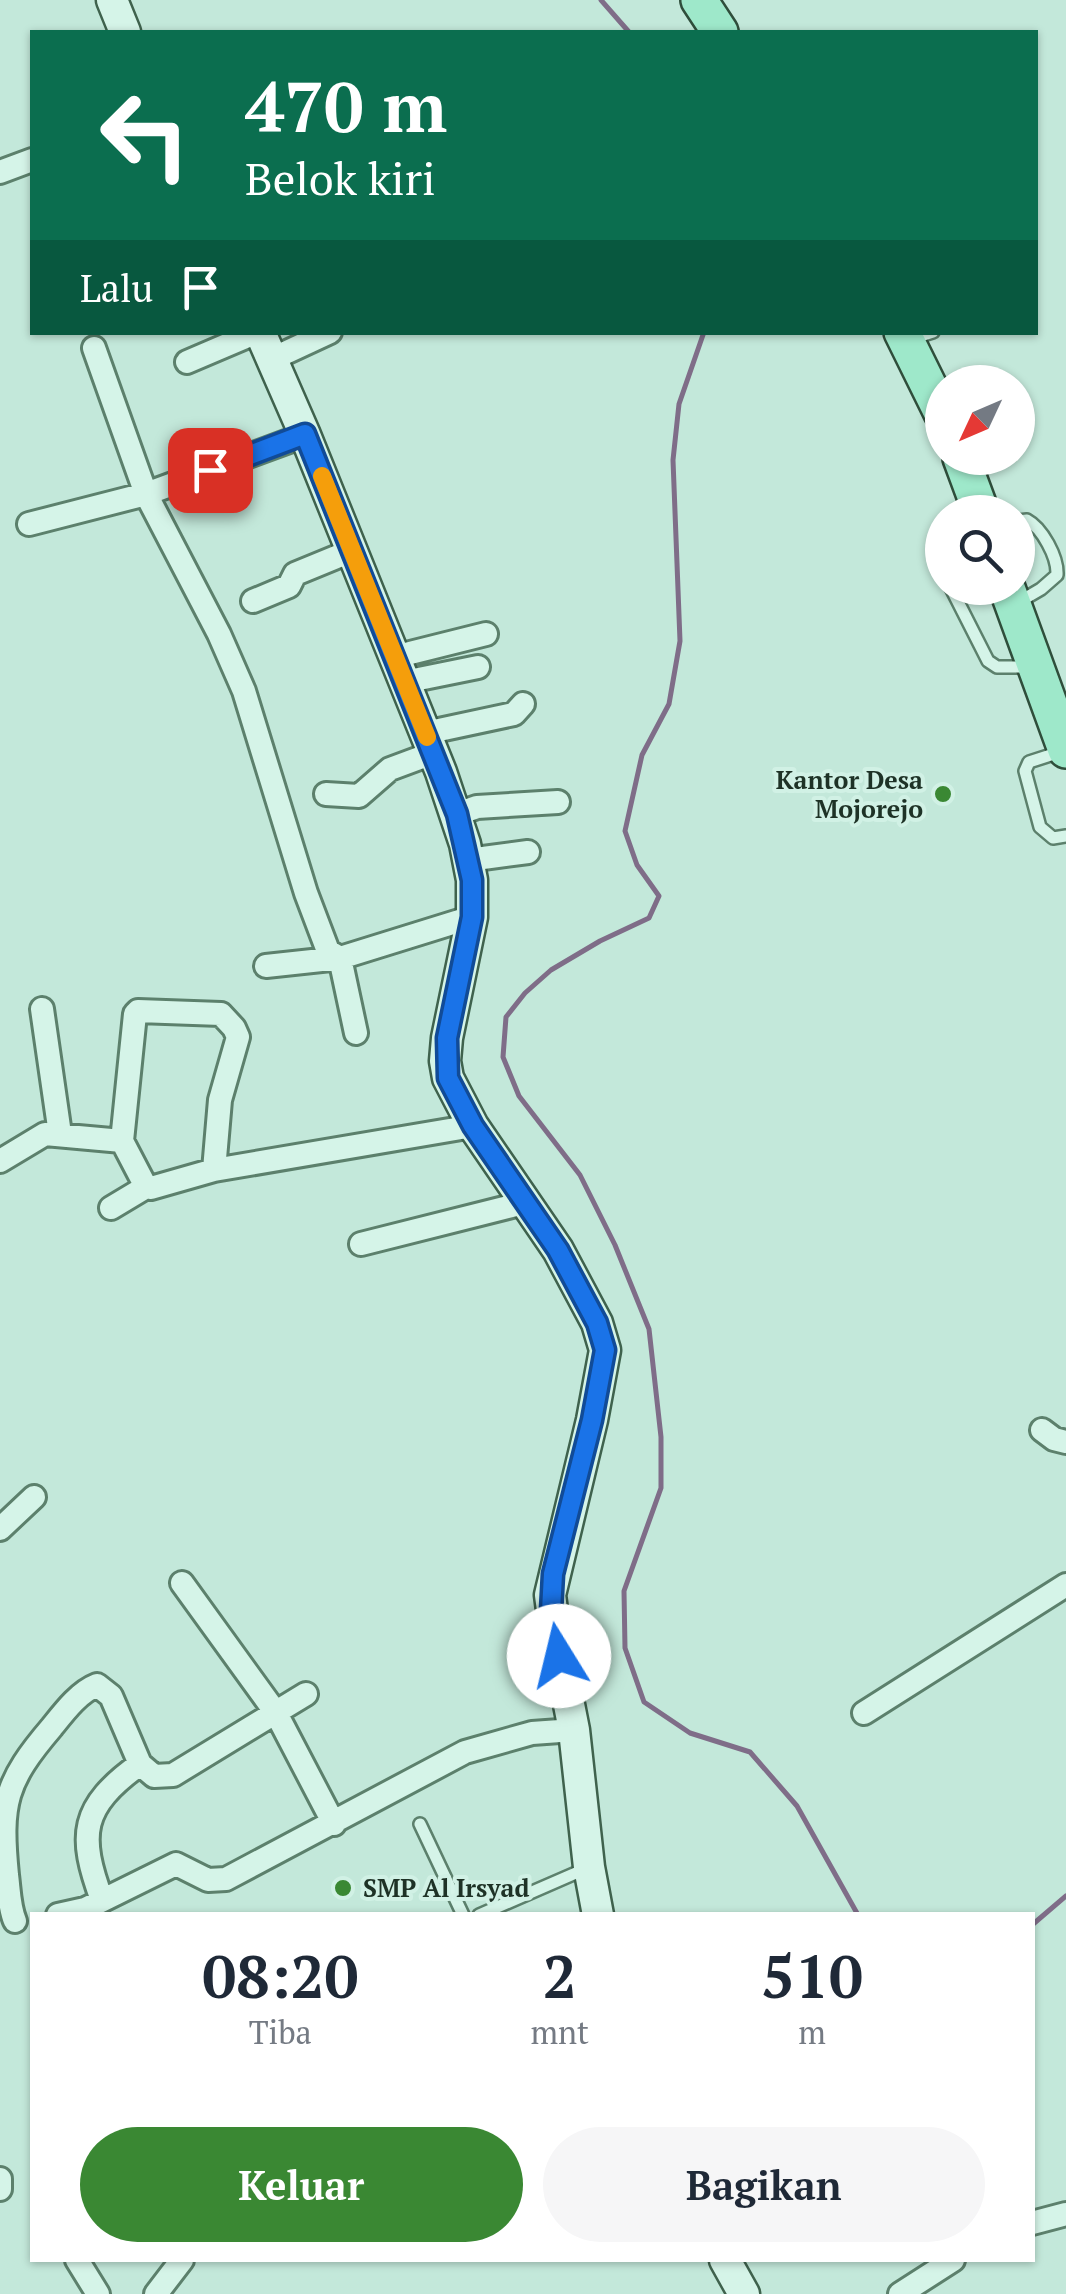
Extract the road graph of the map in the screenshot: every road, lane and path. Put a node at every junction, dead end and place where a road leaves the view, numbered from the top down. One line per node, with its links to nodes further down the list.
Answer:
1 (112, 0): 3 (street)
2 (699, 0): 4 (main road)
3 (124, 30)
4 (719, 30)
5 (30, 161): 6 (street)
6 (0, 172)
7 (308, 335): 9 (street)
8 (914, 335): 12 (main road)
9 (263, 341): 11 (street); 13 (street)
10 (94, 348): 14 (street)
11 (187, 362)
12 (925, 366)
13 (305, 434): 14 (street); 17 (street)
14 (146, 494): 15 (street); 36 (street)
15 (29, 524)
16 (1035, 524): 18 (lane)
17 (351, 551): 19 (street); 25 (street)
18 (1035, 590)
19 (253, 601)
20 (960, 605): 24 (lane)
21 (1013, 605): 24 (main road)
22 (486, 634): 25 (street)
23 (478, 666): 25 (street)
24 (1034, 667): 28 (main road)
25 (399, 670): 27 (street)
26 (523, 704): 27 (street)
27 (429, 743): 29 (street); 31 (street)
28 (1066, 750): 32 (lane)
29 (326, 794)
30 (558, 802): 31 (street)
31 (457, 814): 34 (street)
32 (1066, 836)
33 (528, 852): 34 (street)
34 (468, 860): 35 (street)
35 (472, 917): 36 (street); 40 (street)
36 (340, 958): 37 (street); 39 (street)
37 (266, 966)
38 (42, 1008): 41 (street)
39 (356, 1033)
40 (473, 1126): 44 (street); 46 (street)
41 (60, 1134): 42 (street); 43 (street)
42 (122, 1141): 44 (street); 45 (street)
43 (0, 1161)
44 (214, 1170): 45 (street)
45 (146, 1187): 47 (street)
46 (528, 1202): 48 (street); 58 (street)
47 (111, 1208)
48 (361, 1244)
49 (1042, 1430): 50 (street)
50 (1066, 1442)
51 (34, 1497): 52 (street)
52 (0, 1528)
53 (182, 1583): 56 (street)
54 (1066, 1585): 57 (street)
55 (306, 1694): 56 (street)
56 (276, 1713): 59 (street); 60 (street)
57 (864, 1713)
58 (574, 1730): 60 (street); 62 (street)
59 (140, 1764): 63 (street); 68 (street)
60 (334, 1824): 63 (street)
61 (420, 1824): 65 (lane)
62 (589, 1867): 66 (lane); 67 (street)
63 (102, 1900): 64 (street)
64 (67, 1912)
65 (463, 1912)
66 (486, 1912)
67 (597, 1912)
68 (16, 1922)
69 (0, 2178): 70 (street)
70 (0, 2189)
71 (1066, 2214): 72 (street)
72 (1035, 2222)
73 (78, 2262): 78 (street)
74 (180, 2262): 79 (street)
75 (727, 2262): 77 (street)
76 (950, 2262): 80 (street)
77 (744, 2293)
78 (98, 2294)
79 (156, 2294)
80 (900, 2294)

